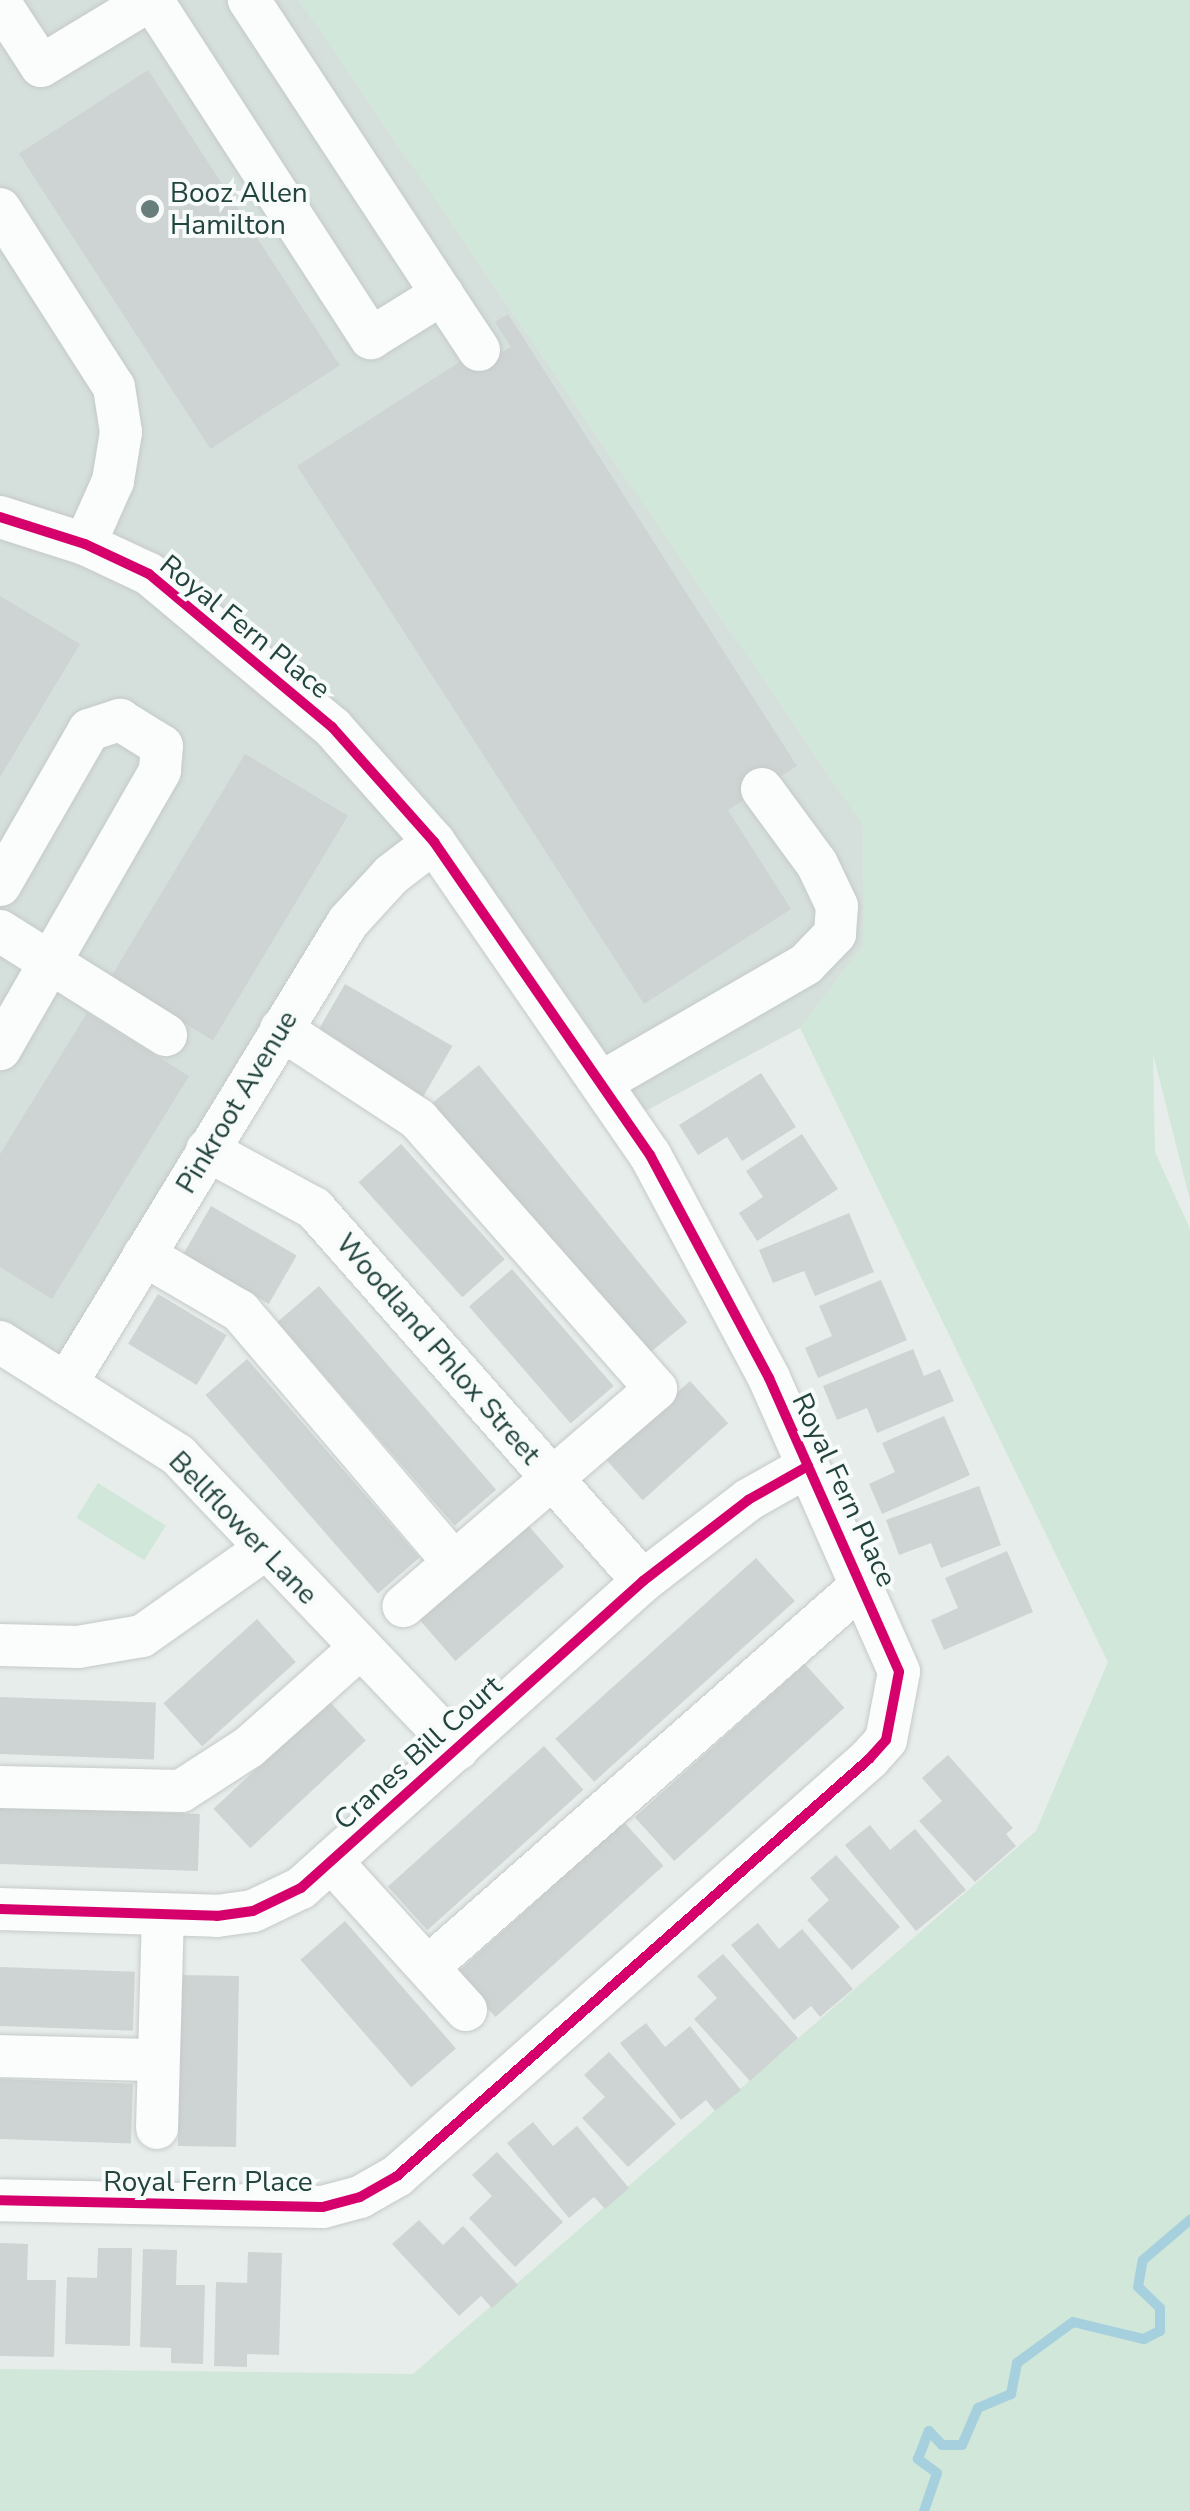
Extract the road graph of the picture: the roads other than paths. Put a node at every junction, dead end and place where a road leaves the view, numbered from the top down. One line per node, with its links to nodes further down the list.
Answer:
1 (151, 0): 3 (street); 5 (street)
2 (249, 0): 5 (street)
3 (0, 3)
4 (0, 209): 8 (street)
5 (442, 294): 6 (street)
6 (479, 350)
7 (0, 517): 8 (street, Royal Fern Place)
8 (85, 544): 10 (street, Royal Fern Place)
9 (762, 788): 17 (street)
10 (434, 842): 14 (street, Pinkroot Avenue); 17 (street, Royal Fern Place)
11 (0, 885): 13 (street)
12 (0, 931): 13 (street)
13 (51, 964): 15 (street); 16 (street)
14 (281, 1029): 18 (street, Pinkroot Avenue); 23 (street)
15 (166, 1035)
16 (0, 1049)
17 (602, 1082): 22 (street, Royal Fern Place)
18 (207, 1150): 19 (street, Pinkroot Avenue); 23 (street, Woodland Phlox Street)
19 (144, 1255): 21 (street, Pinkroot Avenue); 25 (street)
20 (0, 1342): 21 (street, Bellflower Lane)
21 (66, 1384): 24 (street, Bellflower Lane)
22 (808, 1466): 26 (street, Cranes Bill Court); 27 (street, Royal Fern Place)
23 (552, 1478): 25 (street); 26 (street, Woodland Phlox Street)
24 (264, 1550): 29 (street); 30 (street, Bellflower Lane)
25 (452, 1560): 28 (street)
26 (642, 1581): 31 (street, Cranes Bill Court)
27 (863, 1584): 36 (street); 41 (street, Royal Fern Place)
28 (404, 1606)
29 (0, 1644)
30 (360, 1648): 31 (street, Bellflower Lane); 32 (street)
31 (458, 1749): 33 (street, Cranes Bill Court)
32 (0, 1787)
33 (331, 1861): 35 (street, Cranes Bill Court); 36 (street)
34 (0, 1910): 35 (street, Cranes Bill Court)
35 (163, 1914): 39 (street)
36 (428, 1968): 37 (street)
37 (466, 2010)
38 (0, 2056): 39 (street)
39 (157, 2060): 40 (street)
40 (157, 2128)
41 (0, 2200)

